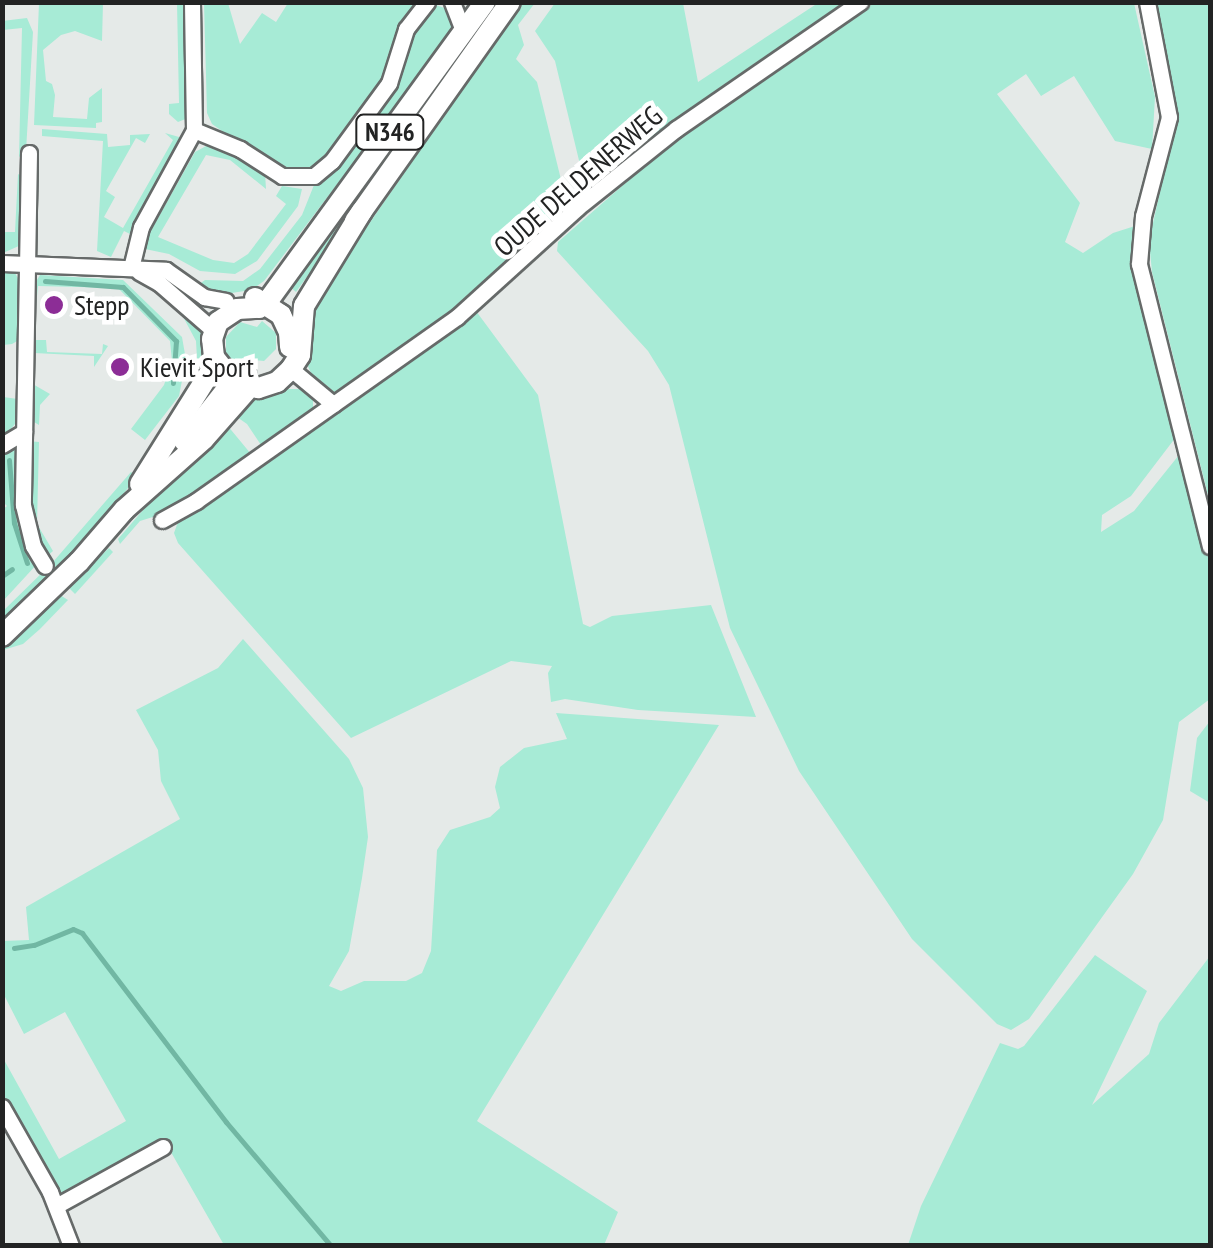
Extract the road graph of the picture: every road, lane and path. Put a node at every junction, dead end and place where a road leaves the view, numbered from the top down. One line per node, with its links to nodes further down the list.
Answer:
1 (192, 2): 9 (street)
2 (427, 2): 9 (street)
3 (452, 2): 8 (street)
4 (486, 2): 8 (main road, N346)
5 (510, 2): 16 (main road, N346)
6 (860, 2): 21 (street, OUDE DELDENERWEG)
7 (1147, 2): 26 (street)
8 (464, 33): 15 (main road, N346)
9 (194, 130): 13 (street)
10 (29, 152): 12 (street)
11 (2, 263): 12 (street)
12 (25, 264): 13 (street); 22 (street)
13 (131, 268): 14 (street); 17 (street)
14 (226, 300): 15 (main road)
15 (261, 300): 16 (main road); 17 (main road)
16 (292, 320): 19 (main road)
17 (214, 330): 18 (main road)
18 (216, 363): 20 (main road); 24 (main road)
19 (289, 363): 20 (main road); 21 (street)
20 (242, 384): 24 (main road)
21 (333, 404): 25 (street, OUDE DELDENERWEG)
22 (24, 432): 23 (street); 27 (street)
23 (2, 445)
24 (124, 510): 28 (main road)
25 (162, 520)
26 (1210, 546)
27 (45, 566)
28 (2, 636)
29 (4, 1111): 31 (street)
30 (163, 1148): 31 (street)
31 (56, 1206): 32 (street)
32 (71, 1246)

